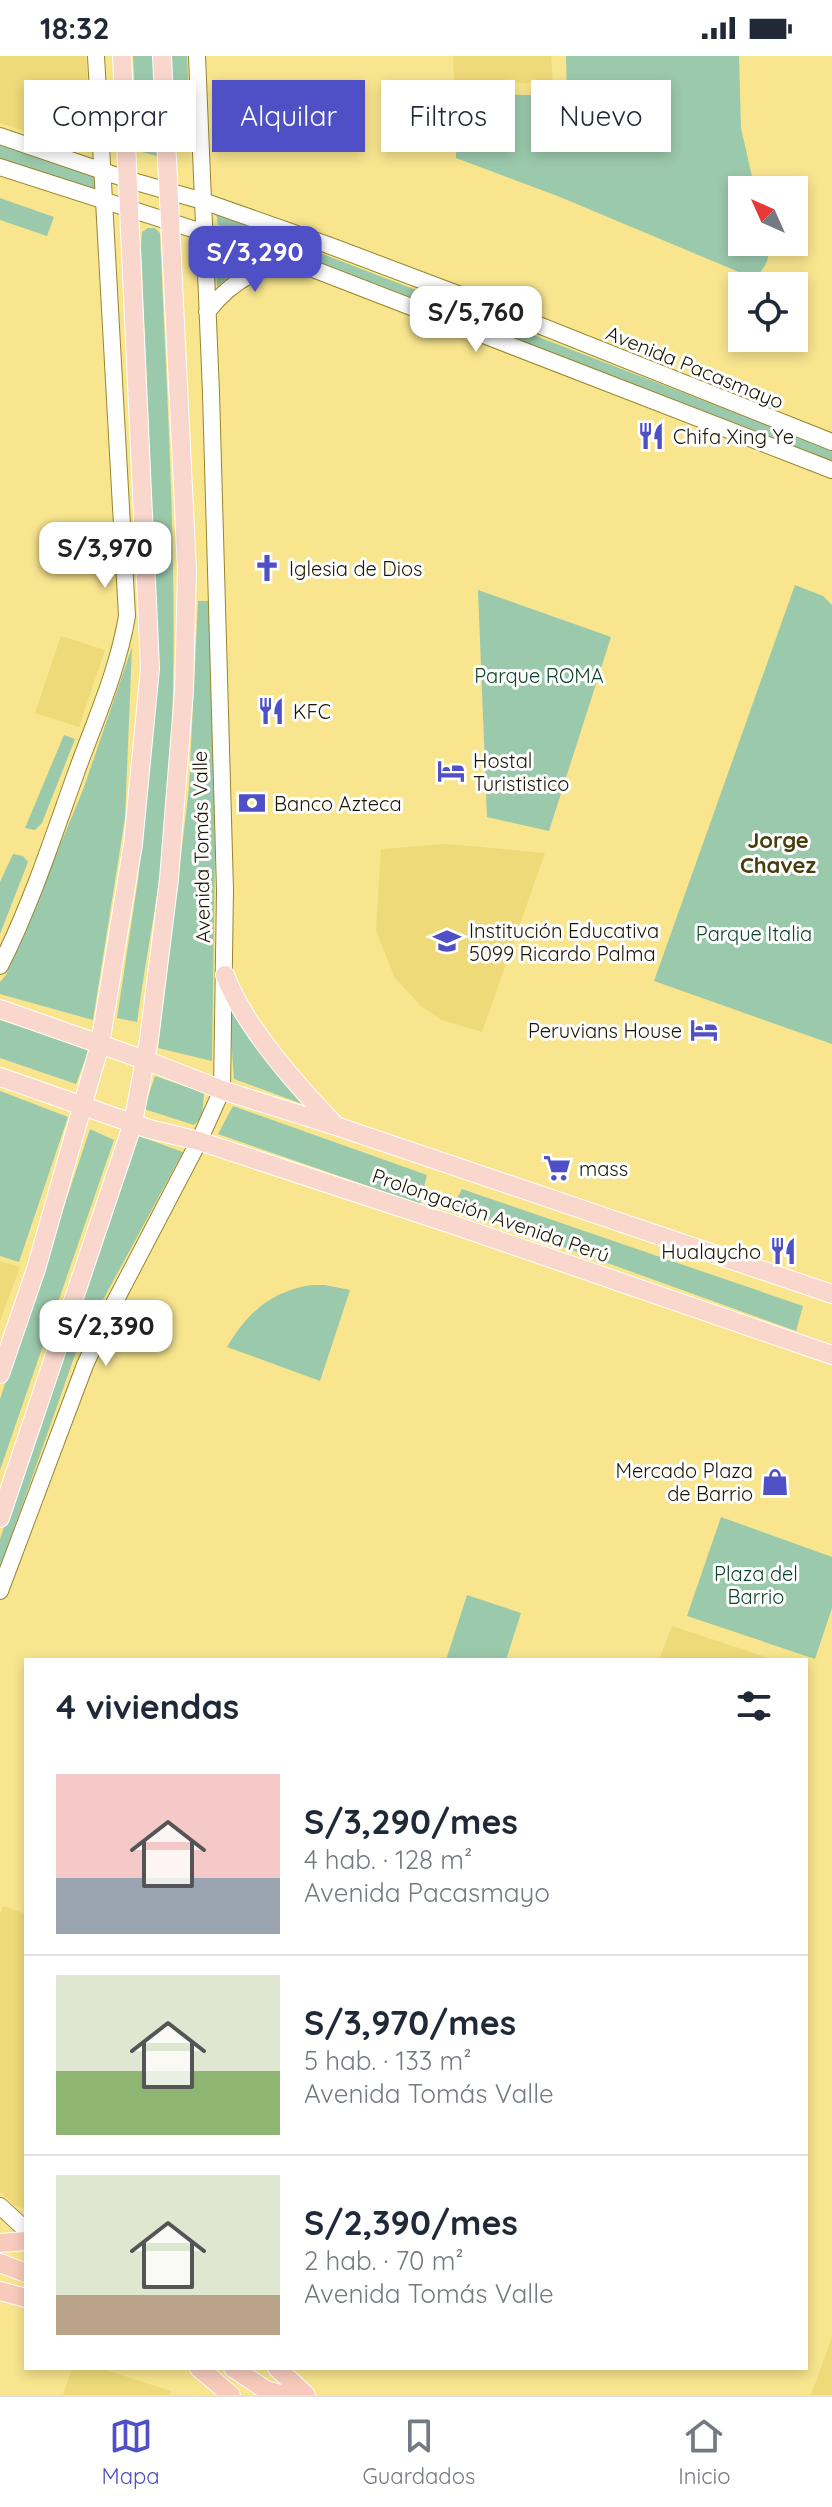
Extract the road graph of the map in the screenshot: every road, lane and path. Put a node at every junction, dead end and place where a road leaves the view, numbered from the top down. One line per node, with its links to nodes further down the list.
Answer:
1 (96, 56): 7 (main road)
2 (122, 56): 8 (main road)
3 (162, 56): 9 (main road, Avenida Tomás Valle)
4 (197, 56): 11 (main road, Avenida Tomás Valle)
5 (0, 136): 7 (main road, Avenida Pacasmayo)
6 (0, 167): 10 (main road)
7 (102, 171): 8 (main road, Avenida Pacasmayo); 10 (main road)
8 (129, 180): 9 (main road, Avenida Pacasmayo); 12 (main road)
9 (167, 191): 11 (main road, Avenida Pacasmayo); 13 (main road, Avenida Tomás Valle)
10 (104, 201): 12 (main road); 21 (main road)
11 (203, 201): 14 (main road, Avenida Tomás Valle); 18 (main road, Avenida Pacasmayo)
12 (129, 210): 13 (main road); 24 (main road)
13 (169, 222): 14 (main road); 25 (main road, Avenida Tomás Valle)
14 (204, 234): 15 (main road); 16 (main road, Avenida Tomás Valle)
15 (295, 262): 16 (main road); 20 (main road)
16 (207, 312): 22 (main road, Avenida Tomás Valle)
17 (832, 433): 18 (main road)
18 (807, 434): 19 (main road, Avenida Pacasmayo)
19 (832, 442)
20 (832, 470)
21 (0, 966)
22 (225, 975): 27 (main road, Avenida Tomás Valle); 30 (main road)
23 (0, 1009): 24 (main road, Prolongación Avenida Perú)
24 (100, 1044): 25 (main road, Prolongación Avenida Perú); 28 (main road)
25 (145, 1060): 27 (main road, Prolongación Avenida Perú); 29 (main road, Avenida Tomás Valle)
26 (0, 1077): 28 (main road, Prolongación Avenida Perú)
27 (222, 1090): 30 (main road, Prolongación Avenida Perú); 31 (main road, Avenida Tomás Valle)
28 (83, 1106): 29 (main road, Prolongación Avenida Perú); 34 (main road)
29 (133, 1123): 31 (main road, Prolongación Avenida Perú); 35 (main road, Avenida Tomás Valle)
30 (336, 1126): 32 (main road, Prolongación Avenida Perú)
31 (199, 1141): 33 (main road, Prolongación Avenida Perú); 36 (main road, Avenida Tomás Valle)
32 (832, 1294)
33 (832, 1355)
34 (0, 1374)
35 (0, 1518)
36 (0, 1591)
37 (0, 2206): 38 (main road)
38 (24, 2228)
39 (24, 2241): 40 (highway)
40 (0, 2243)
41 (0, 2263): 42 (highway)
42 (24, 2272)
43 (0, 2291): 44 (highway)
44 (24, 2297)
45 (201, 2370): 48 (highway)
46 (236, 2370): 49 (highway)
47 (279, 2370): 50 (highway)
48 (231, 2395)
49 (283, 2395)
50 (306, 2395)

